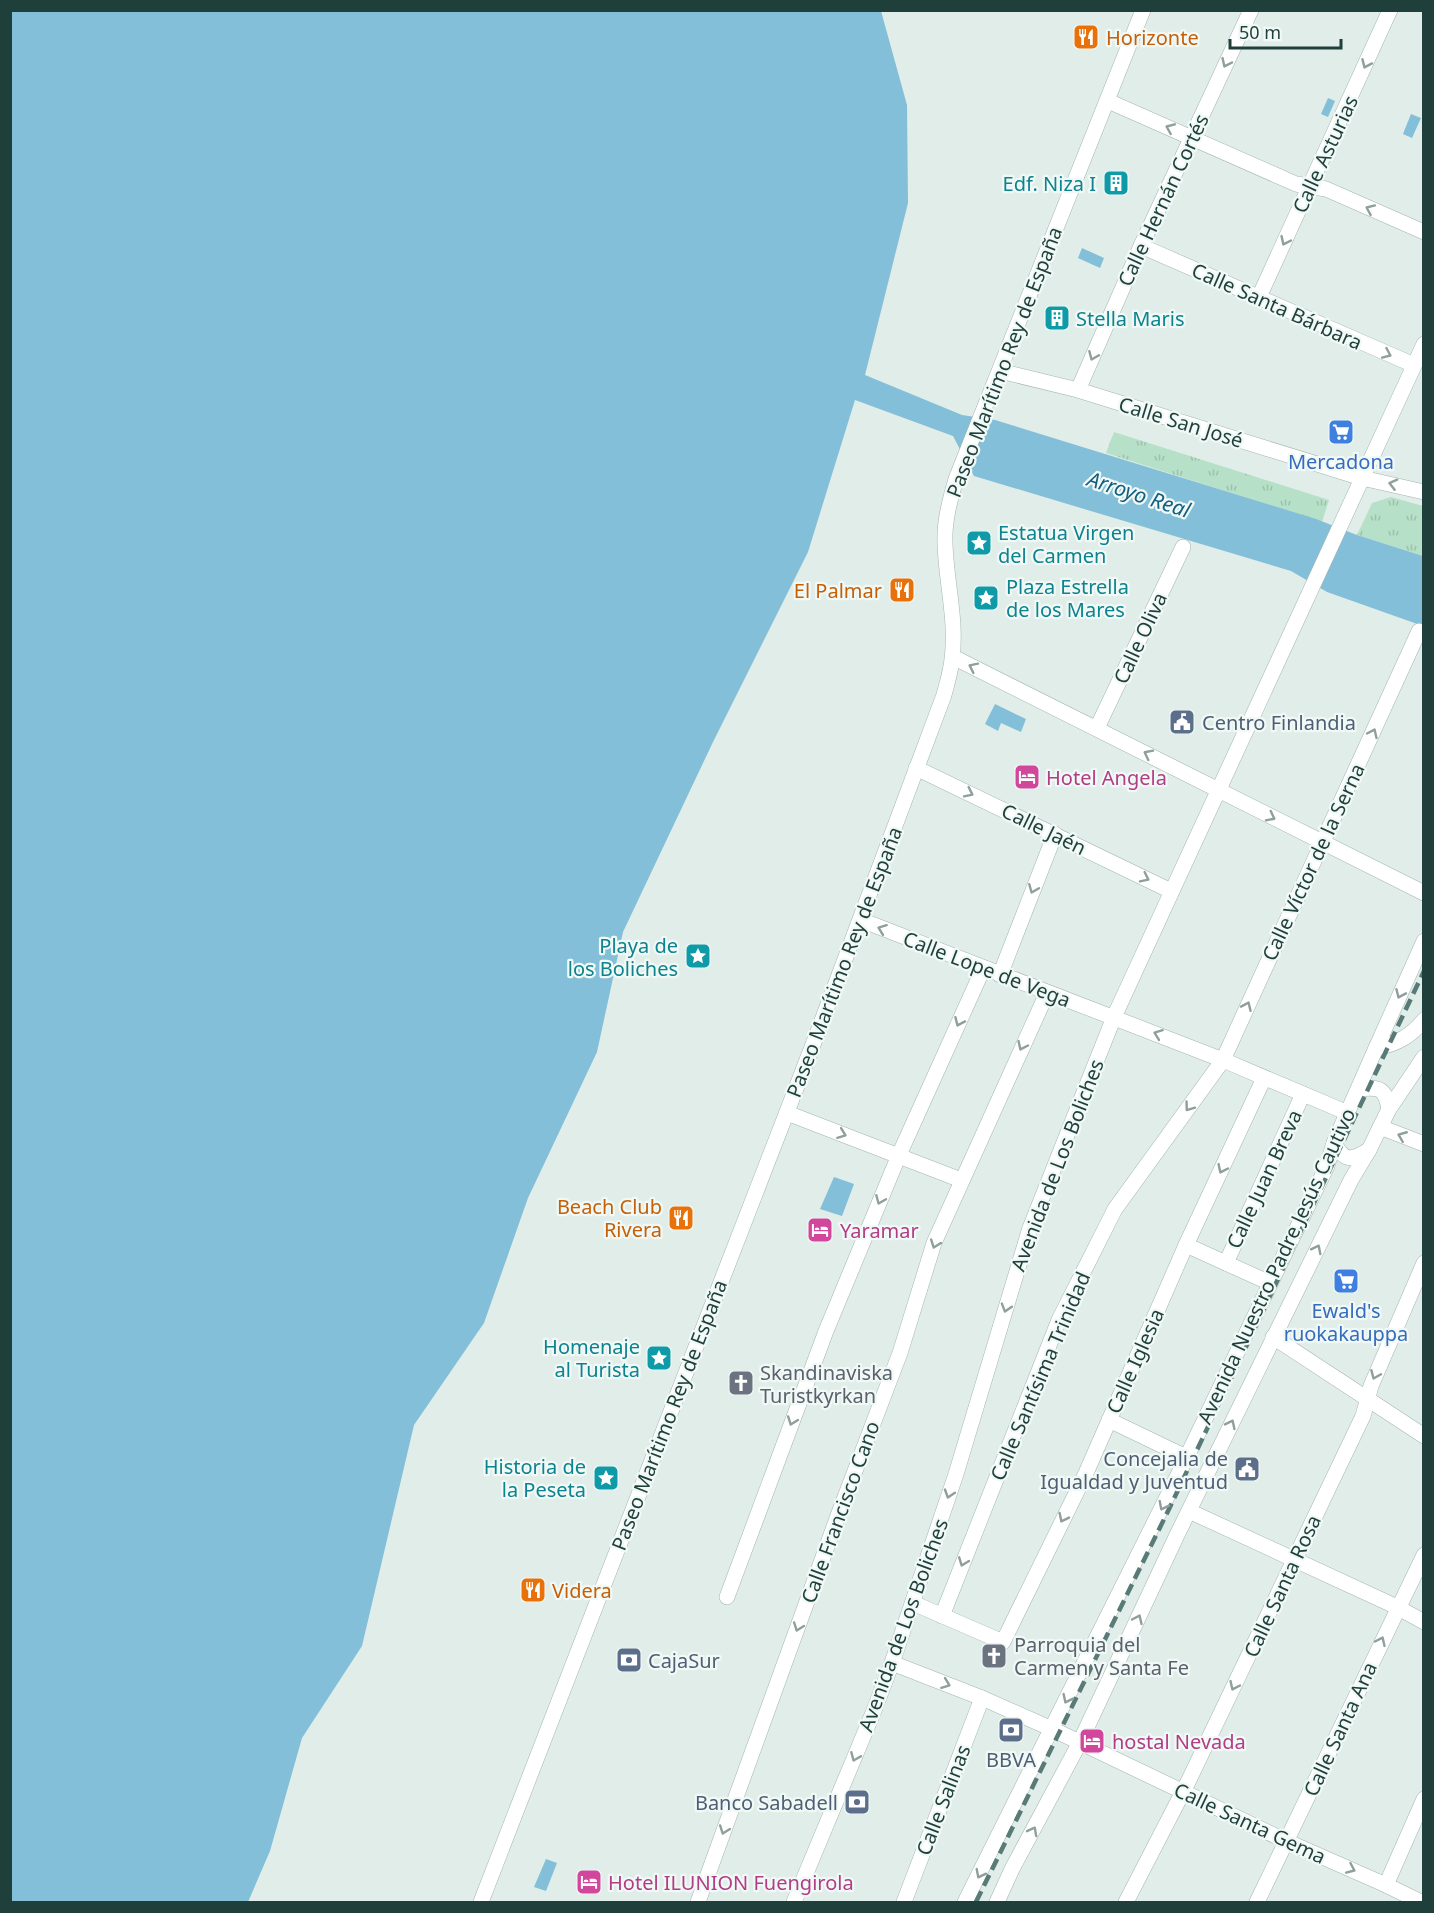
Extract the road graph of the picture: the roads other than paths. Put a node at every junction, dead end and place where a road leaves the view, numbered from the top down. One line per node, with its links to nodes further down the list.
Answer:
1 (1143, 10): 4 (street, Paseo Marítimo Rey de España)
2 (1251, 10): 5 (street, Calle Hernán Cortés, one-way to 5)
3 (1390, 10): 6 (street, Calle Asturias, one-way to 6)
4 (1108, 101): 5 (street, one-way to 4); 12 (street, Paseo Marítimo Rey de España)
5 (1192, 137): 6 (street); 8 (street, Calle Hernán Cortés)
6 (1310, 187): 7 (street, one-way to 6); 9 (street, Calle Asturias, one-way to 9)
7 (1424, 232)
8 (1141, 246): 9 (street, Calle Santa Bárbara); 13 (street, Calle Hernán Cortés, one-way to 13)
9 (1259, 297): 11 (street, Calle Santa Bárbara, one-way to 11)
10 (1424, 344): 11 (street, Avenida de Los Boliches)
11 (1414, 365): 14 (street, Avenida de Los Boliches)
12 (1000, 371): 13 (street, Calle San José); 18 (street, Paseo Marítimo Rey de España)
13 (1078, 390): 14 (street, Calle San José)
14 (1362, 478): 15 (street, Calle San José, one-way to 14); 21 (street, Avenida de Los Boliches)
15 (1424, 492)
16 (1183, 547): 19 (street, Calle Oliva)
17 (1421, 632): 23 (street, Calle Víctor de la Serna, one-way to 17)
18 (953, 657): 19 (street, one-way to 18); 20 (street, Paseo Marítimo Rey de España)
19 (1097, 728): 21 (street, one-way to 19)
20 (916, 768): 22 (street, Calle Jaén, one-way to 22); 26 (street, Paseo Marítimo Rey de España)
21 (1219, 790): 23 (street, one-way to 23); 24 (street, Avenida de Los Boliches)
22 (1055, 834): 24 (street, Calle Jaén, one-way to 24); 29 (street, one-way to 29)
23 (1323, 843): 25 (street); 35 (street, Calle Víctor de la Serna, one-way to 23)
24 (1171, 891): 31 (street, Avenida de Los Boliches)
25 (1424, 893)
26 (861, 920): 28 (street, Calle Lope de Vega, one-way to 26); 40 (street, Paseo Marítimo Rey de España)
27 (1424, 940): 33 (street, Avenida Nuestro Padre Jesús Cautivo, one-way to 33)
28 (983, 969): 29 (street, Calle Lope de Vega); 46 (street, one-way to 46)
29 (1000, 975): 30 (street, Calle Lope de Vega)
30 (1047, 993): 31 (street, Calle Lope de Vega); 47 (street, Calle Francisco Cano, one-way to 47)
31 (1114, 1017): 35 (street, Calle Lope de Vega, one-way to 31); 61 (street, Avenida de Los Boliches, one-way to 61)
32 (1424, 1020): 33 (street)
33 (1376, 1048): 37 (street, Avenida Nuestro Padre Jesús Cautivo)
34 (1424, 1057): 39 (street, Avenida Nuestro Padre Jesús Cautivo)
35 (1223, 1060): 36 (street, Calle Lope de Vega); 63 (street, Calle Santísima Trinidad, one-way to 63)
36 (1264, 1078): 38 (street, Calle Lope de Vega); 48 (street, Calle Iglesia, one-way to 48)
37 (1359, 1089): 39 (street); 41 (street, Avenida Nuestro Padre Jesús Cautivo)
38 (1303, 1095): 41 (street, Calle Lope de Vega); 50 (street, Calle Juan Breva)
39 (1389, 1109): 42 (street, Avenida Nuestro Padre Jesús Cautivo)
40 (787, 1113): 46 (street, one-way to 46); 73 (street, Paseo Marítimo Rey de España)
41 (1347, 1113): 43 (street, Avenida Nuestro Padre Jesús Cautivo)
42 (1380, 1126): 44 (street, one-way to 42); 45 (street, Avenida Nuestro Padre Jesús Cautivo)
43 (1334, 1143): 45 (street); 51 (street, Avenida Nuestro Padre Jesús Cautivo)
44 (1424, 1144)
45 (1369, 1150): 52 (street, Avenida Nuestro Padre Jesús Cautivo, one-way to 45)
46 (899, 1155): 47 (street); 60 (street, one-way to 60)
47 (961, 1180): 74 (street, Calle Francisco Cano, one-way to 74)
48 (1186, 1245): 50 (street); 54 (street, Calle Iglesia)
49 (1424, 1263): 53 (street, Calle Santa Rosa, one-way to 53)
50 (1230, 1265): 51 (street)
51 (1270, 1283): 56 (street, Avenida Nuestro Padre Jesús Cautivo)
52 (1273, 1337): 53 (street); 57 (street, Avenida Nuestro Padre Jesús Cautivo, one-way to 52)
53 (1367, 1399): 55 (street); 59 (street, Calle Santa Rosa)
54 (1108, 1420): 56 (street); 63 (street, Calle Iglesia, one-way to 63)
55 (1424, 1436)
56 (1186, 1457): 67 (street, Avenida Nuestro Padre Jesús Cautivo, one-way to 67)
57 (1189, 1511): 59 (street); 68 (street, Avenida Nuestro Padre Jesús Cautivo, one-way to 57)
58 (1424, 1555): 62 (street, Calle Santa Ana)
59 (1294, 1560): 62 (street); 69 (street, Calle Santa Rosa, one-way to 69)
60 (727, 1597)
61 (913, 1603): 63 (street); 65 (street, Avenida de Los Boliches)
62 (1397, 1607): 64 (street); 71 (street, Calle Santa Ana, one-way to 62)
63 (942, 1616)
64 (1424, 1622)
65 (892, 1663): 66 (street, Calle Santa Gema, one-way to 66); 75 (street, Avenida de Los Boliches, one-way to 75)
66 (982, 1698): 67 (street, Calle Santa Gema); 76 (street, Calle Salinas)
67 (1052, 1730): 68 (street, Calle Santa Gema); 77 (street, Avenida Nuestro Padre Jesús Cautivo, one-way to 77)
68 (1080, 1742): 69 (street, Calle Santa Gema); 78 (street, Avenida Nuestro Padre Jesús Cautivo, one-way to 68)
69 (1184, 1792): 71 (street, Calle Santa Gema); 79 (street, Calle Santa Rosa)
70 (1424, 1799): 72 (street)
71 (1286, 1841): 72 (street, Calle Santa Gema, one-way to 72); 80 (street, Calle Santa Ana)
72 (1386, 1885): 81 (street, Calle Santa Gema)
73 (481, 1902)
74 (698, 1902)
75 (794, 1902)
76 (904, 1902)
77 (965, 1902)
78 (997, 1902)
79 (1126, 1902)
80 (1257, 1902)
81 (1421, 1902)

